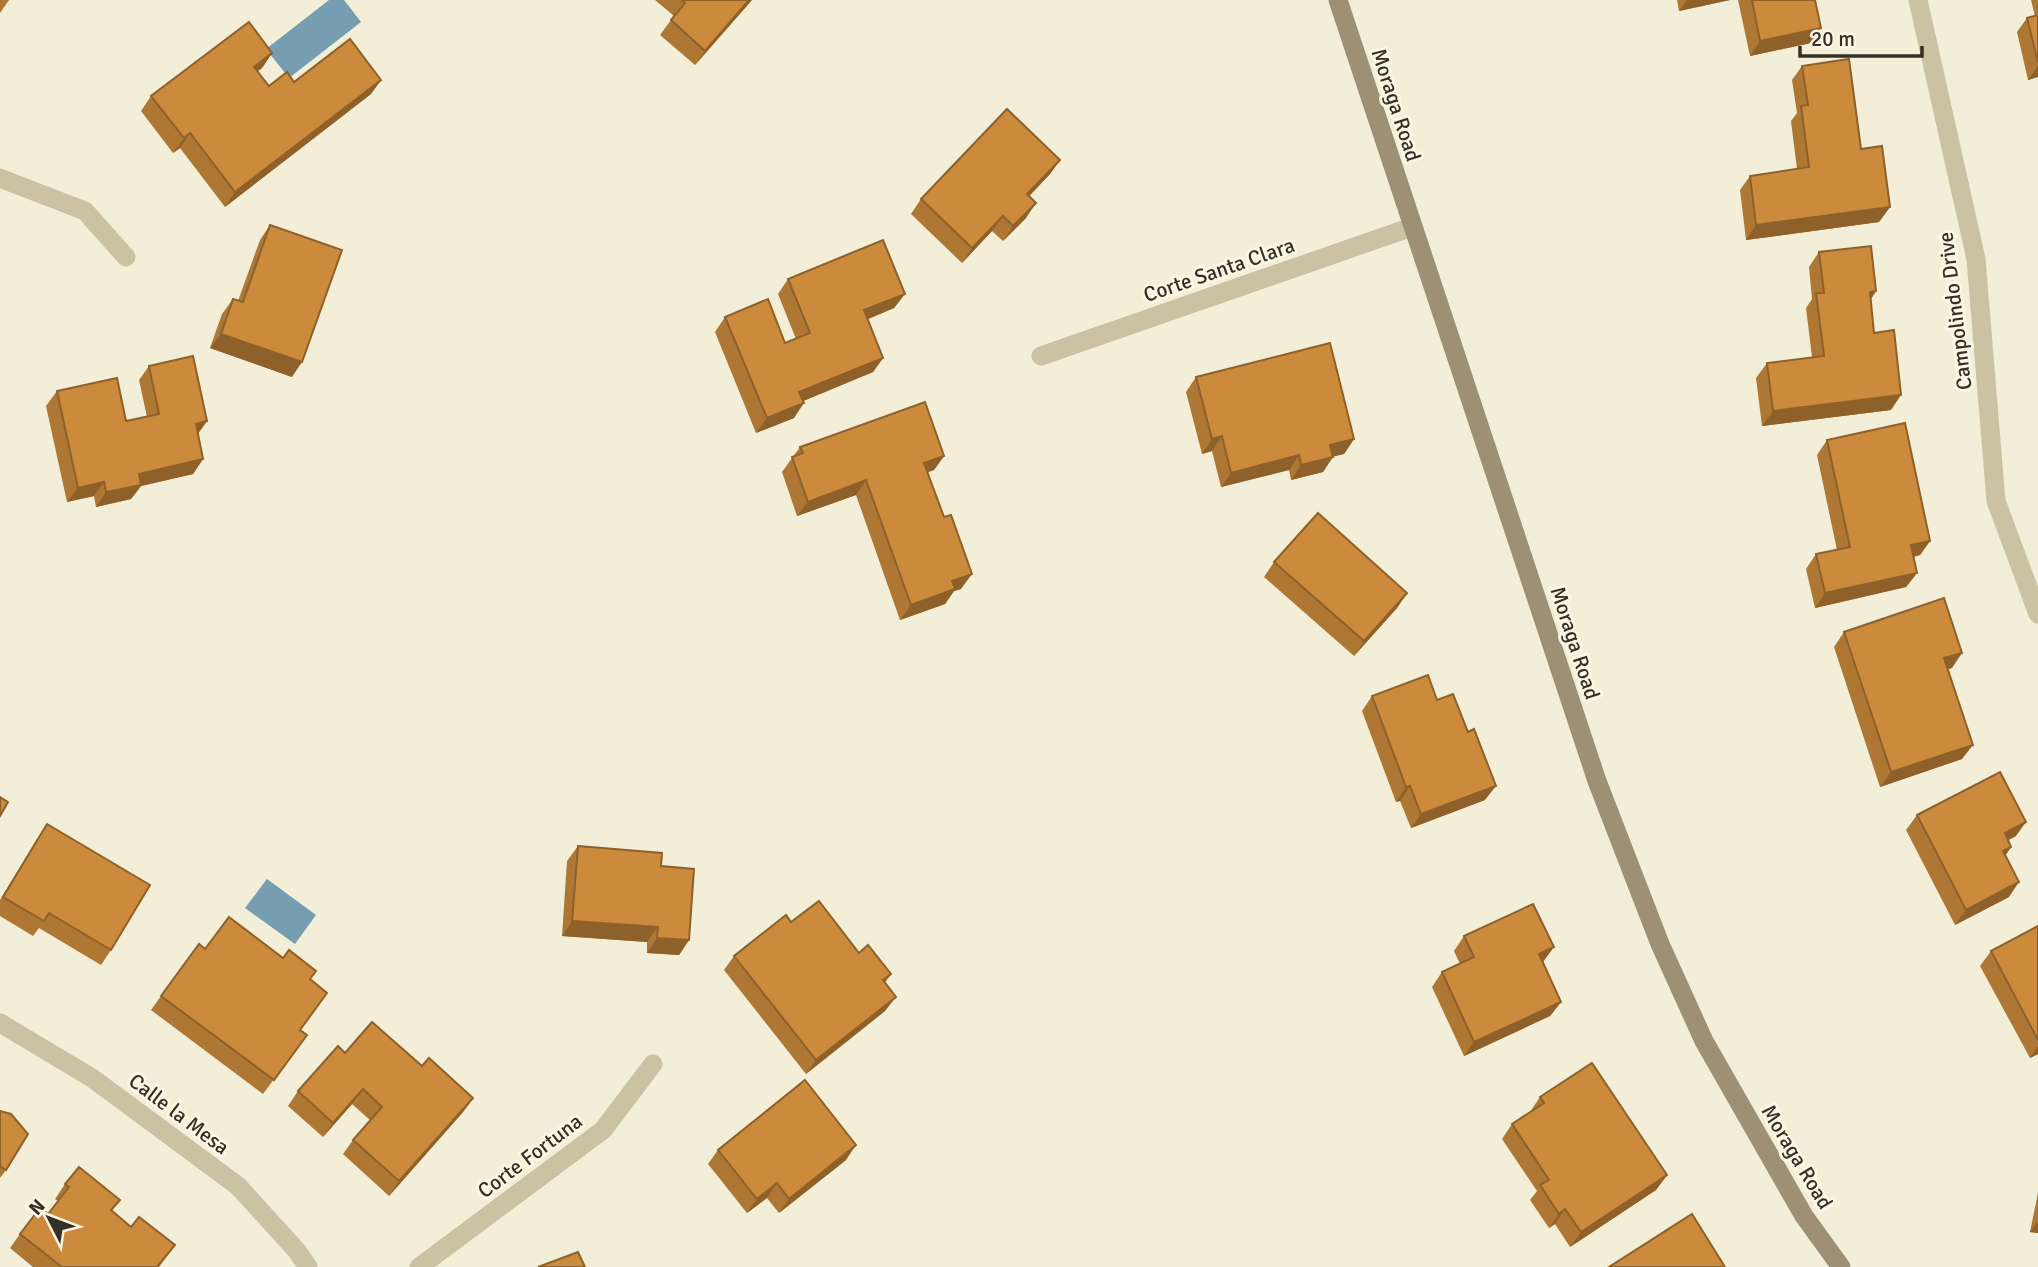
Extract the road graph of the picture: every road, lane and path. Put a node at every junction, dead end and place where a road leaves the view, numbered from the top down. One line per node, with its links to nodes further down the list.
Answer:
1 (1338, 0): 4 (main road, Moraga Road)
2 (1918, 0): 7 (street, Campolindo Drive)
3 (0, 178): 5 (street)
4 (1412, 227): 6 (street, Corte Santa Clara); 12 (main road, Moraga Road)
5 (126, 257)
6 (1041, 356)
7 (2038, 614)
8 (0, 1023): 10 (street, Calle la Mesa)
9 (653, 1064): 11 (street, Corte Fortuna)
10 (308, 1267)
11 (419, 1267)
12 (1842, 1267)

